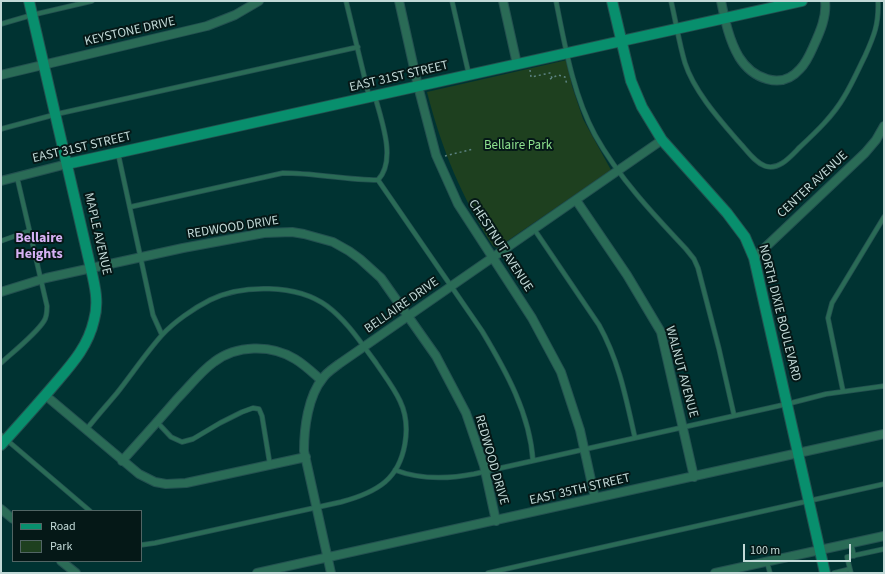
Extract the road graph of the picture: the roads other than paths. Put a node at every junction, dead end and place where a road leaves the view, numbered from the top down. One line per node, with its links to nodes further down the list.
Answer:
1 (29, 1): 16 (street, MAPLE AVENUE)
2 (92, 1): 16 (lane)
3 (259, 1): 23 (street, KEYSTONE DRIVE)
4 (346, 1): 21 (lane)
5 (399, 1): 27 (street, CHESTNUT AVENUE)
6 (452, 1): 26 (lane)
7 (503, 1): 24 (street)
8 (556, 1): 22 (lane)
9 (612, 1): 20 (street, NORTH DIXIE BOULEVARD)
10 (671, 1): 19 (lane)
11 (721, 1): 17 (street)
12 (802, 1): 15 (street, EAST 31ST STREET)
13 (825, 1): 17 (street)
14 (878, 1): 19 (lane)
15 (775, 4): 17 (street, EAST 31ST STREET)
16 (32, 15): 18 (lane); 23 (street, MAPLE AVENUE)
17 (725, 18): 19 (street, EAST 31ST STREET)
18 (1, 24)
19 (678, 29): 20 (street, EAST 31ST STREET)
20 (621, 41): 22 (street, EAST 31ST STREET); 32 (street, NORTH DIXIE BOULEVARD)
21 (358, 47): 28 (lane); 29 (lane)
22 (567, 53): 24 (street, EAST 31ST STREET); 35 (lane)
23 (44, 64): 25 (street, KEYSTONE DRIVE); 29 (street, MAPLE AVENUE)
24 (521, 68): 26 (street, EAST 31ST STREET)
25 (1, 75)
26 (469, 75): 27 (street, EAST 31ST STREET)
27 (418, 86): 28 (street, EAST 31ST STREET); 46 (street, CHESTNUT AVENUE)
28 (372, 97): 33 (street, EAST 31ST STREET); 37 (lane)
29 (56, 114): 31 (lane); 34 (street, MAPLE AVENUE)
30 (884, 126): 47 (street, CENTER AVENUE)
31 (1, 129)
32 (662, 140): 35 (street, BELLAIRE DRIVE); 47 (street, NORTH DIXIE BOULEVARD)
33 (118, 153): 34 (street, EAST 31ST STREET); 40 (lane)
34 (67, 164): 36 (street, EAST 31ST STREET); 48 (street, MAPLE AVENUE)
35 (618, 170): 39 (street, BELLAIRE DRIVE); 61 (lane)
36 (17, 177): 38 (street, EAST 31ST STREET); 43 (lane)
37 (378, 180): 40 (lane); 50 (lane)
38 (1, 181)
39 (576, 200): 42 (street, BELLAIRE DRIVE); 63 (street, WALNUT AVENUE)
40 (130, 207): 45 (lane)
41 (884, 217): 58 (lane)
42 (534, 229): 46 (street, BELLAIRE DRIVE); 66 (lane)
43 (29, 231): 44 (lane); 49 (lane)
44 (1, 241)
45 (141, 258): 48 (street, REDWOOD DRIVE); 52 (street, REDWOOD DRIVE); 53 (lane)
46 (492, 258): 50 (street, BELLAIRE DRIVE); 68 (street, CHESTNUT AVENUE)
47 (754, 258): 60 (street, NORTH DIXIE BOULEVARD)
48 (92, 268): 49 (street, REDWOOD DRIVE); 59 (street, MAPLE AVENUE)
49 (40, 280): 51 (street, REDWOOD DRIVE); 55 (lane)
50 (451, 287): 52 (street, BELLAIRE DRIVE); 72 (lane)
51 (1, 292)
52 (408, 316): 54 (street, BELLAIRE DRIVE); 75 (street, REDWOOD DRIVE)
53 (162, 335): 54 (lane); 64 (lane)
54 (364, 347): 56 (street, BELLAIRE DRIVE); 74 (lane)
55 (1, 363)
56 (321, 380): 62 (street); 70 (street, BELLAIRE DRIVE)
57 (884, 386): 58 (lane)
58 (842, 391): 60 (lane)
59 (45, 395): 64 (street); 67 (street, MAPLE AVENUE)
60 (788, 404): 61 (lane); 69 (street, NORTH DIXIE BOULEVARD)
61 (734, 415): 63 (lane)
62 (157, 422): 71 (street); 73 (lane)
63 (683, 428): 66 (lane); 76 (street, WALNUT AVENUE)
64 (86, 430): 71 (street)
65 (884, 434): 69 (street, EAST 35TH STREET)
66 (635, 438): 68 (lane)
67 (3, 440): 82 (lane)
68 (584, 448): 72 (lane); 78 (street, CHESTNUT AVENUE)
69 (798, 453): 76 (street, EAST 35TH STREET); 79 (street, NORTH DIXIE BOULEVARD)
70 (306, 457): 73 (street); 80 (street, BELLAIRE DRIVE)
71 (122, 461): 73 (street)
72 (534, 461): 75 (lane)
73 (270, 464)
74 (395, 470): 75 (lane); 80 (lane)
75 (485, 472): 84 (street, REDWOOD DRIVE)
76 (694, 477): 78 (street, EAST 35TH STREET)
77 (884, 484): 79 (lane)
78 (595, 498): 84 (street, EAST 35TH STREET)
79 (809, 501): 89 (street, NORTH DIXIE BOULEVARD); 98 (lane)
80 (317, 508): 87 (lane); 91 (street, BELLAIRE DRIVE)
81 (1, 509): 83 (street)
82 (89, 510)
83 (12, 519)
84 (496, 520): 91 (street, EAST 35TH STREET)
85 (884, 536): 86 (street)
86 (851, 543): 89 (street); 90 (lane)
87 (142, 545)
88 (884, 549): 90 (lane)
89 (820, 550): 92 (street); 101 (street, NORTH DIXIE BOULEVARD)
90 (854, 556): 94 (lane)
91 (328, 558): 96 (street, EAST 35TH STREET); 97 (street, BELLAIRE DRIVE)
92 (767, 561): 99 (street); 100 (lane)
93 (62, 562): 95 (street)
94 (851, 571): 102 (lane)
95 (76, 573)
96 (257, 573)
97 (331, 573)
98 (488, 573)
99 (715, 573)
100 (770, 573)
101 (825, 573)
102 (834, 573)

